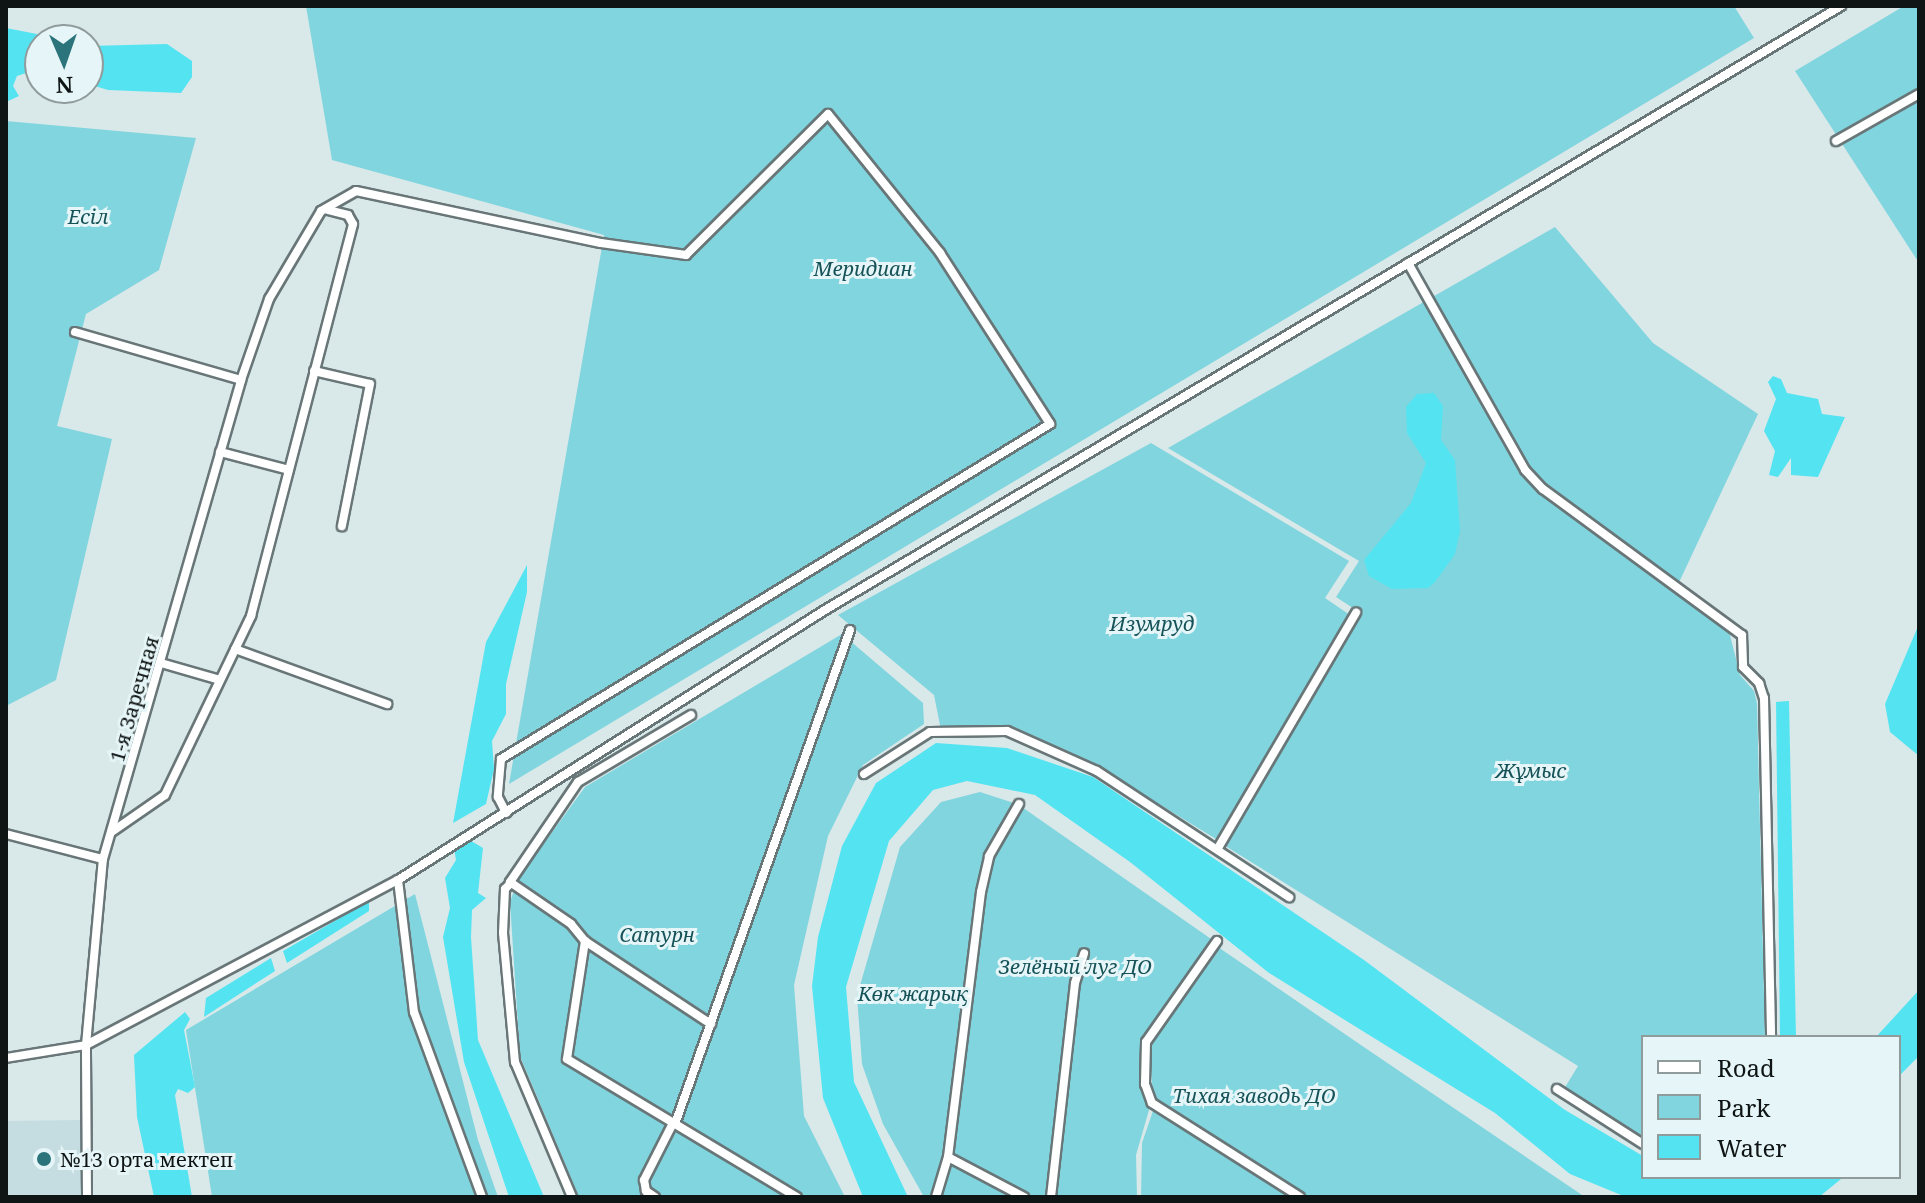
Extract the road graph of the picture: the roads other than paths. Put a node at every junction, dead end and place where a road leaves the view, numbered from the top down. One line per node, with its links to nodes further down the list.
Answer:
1 (1841, 6): 5 (street)
2 (1919, 94): 3 (street)
3 (1836, 141)
4 (328, 210): 7 (street); 8 (street, 1-я Заречная); 21 (street, 1-я Заречная)
5 (1408, 263): 21 (street); 33 (street)
6 (75, 332): 8 (street)
7 (314, 371): 10 (street); 11 (street)
8 (241, 380): 9 (street, 1-я Заречная)
9 (220, 452): 10 (street); 15 (street, 1-я Заречная)
10 (289, 470): 14 (street)
11 (342, 526)
12 (1356, 613): 24 (street)
13 (850, 630): 32 (street)
14 (235, 649): 16 (street); 17 (street)
15 (161, 663): 16 (street); 22 (street, 1-я Заречная)
16 (220, 680): 22 (street)
17 (387, 704)
18 (691, 715): 27 (street)
19 (864, 774): 24 (street)
20 (1019, 804): 39 (street)
21 (506, 813): 26 (street)
22 (112, 831): 25 (street, 1-я Заречная)
23 (6, 834): 25 (street)
24 (1218, 848): 28 (street)
25 (103, 859): 34 (street, 1-я Заречная)
26 (398, 880): 34 (street); 41 (street)
27 (510, 884): 29 (street); 42 (street)
28 (1289, 897)
29 (585, 941): 32 (street); 37 (street)
30 (1217, 941): 48 (street)
31 (1084, 953): 47 (street)
32 (711, 1024): 37 (street)
33 (1771, 1035)
34 (86, 1045): 35 (street); 40 (street, 1-я Заречная)
35 (6, 1058)
36 (1557, 1089): 38 (street)
37 (674, 1123): 43 (street); 44 (street)
38 (1641, 1143)
39 (948, 1157): 45 (street); 46 (street)
40 (87, 1197)
41 (482, 1197)
42 (572, 1197)
43 (655, 1197)
44 (797, 1197)
45 (936, 1197)
46 (1024, 1197)
47 (1051, 1197)
48 (1300, 1197)

